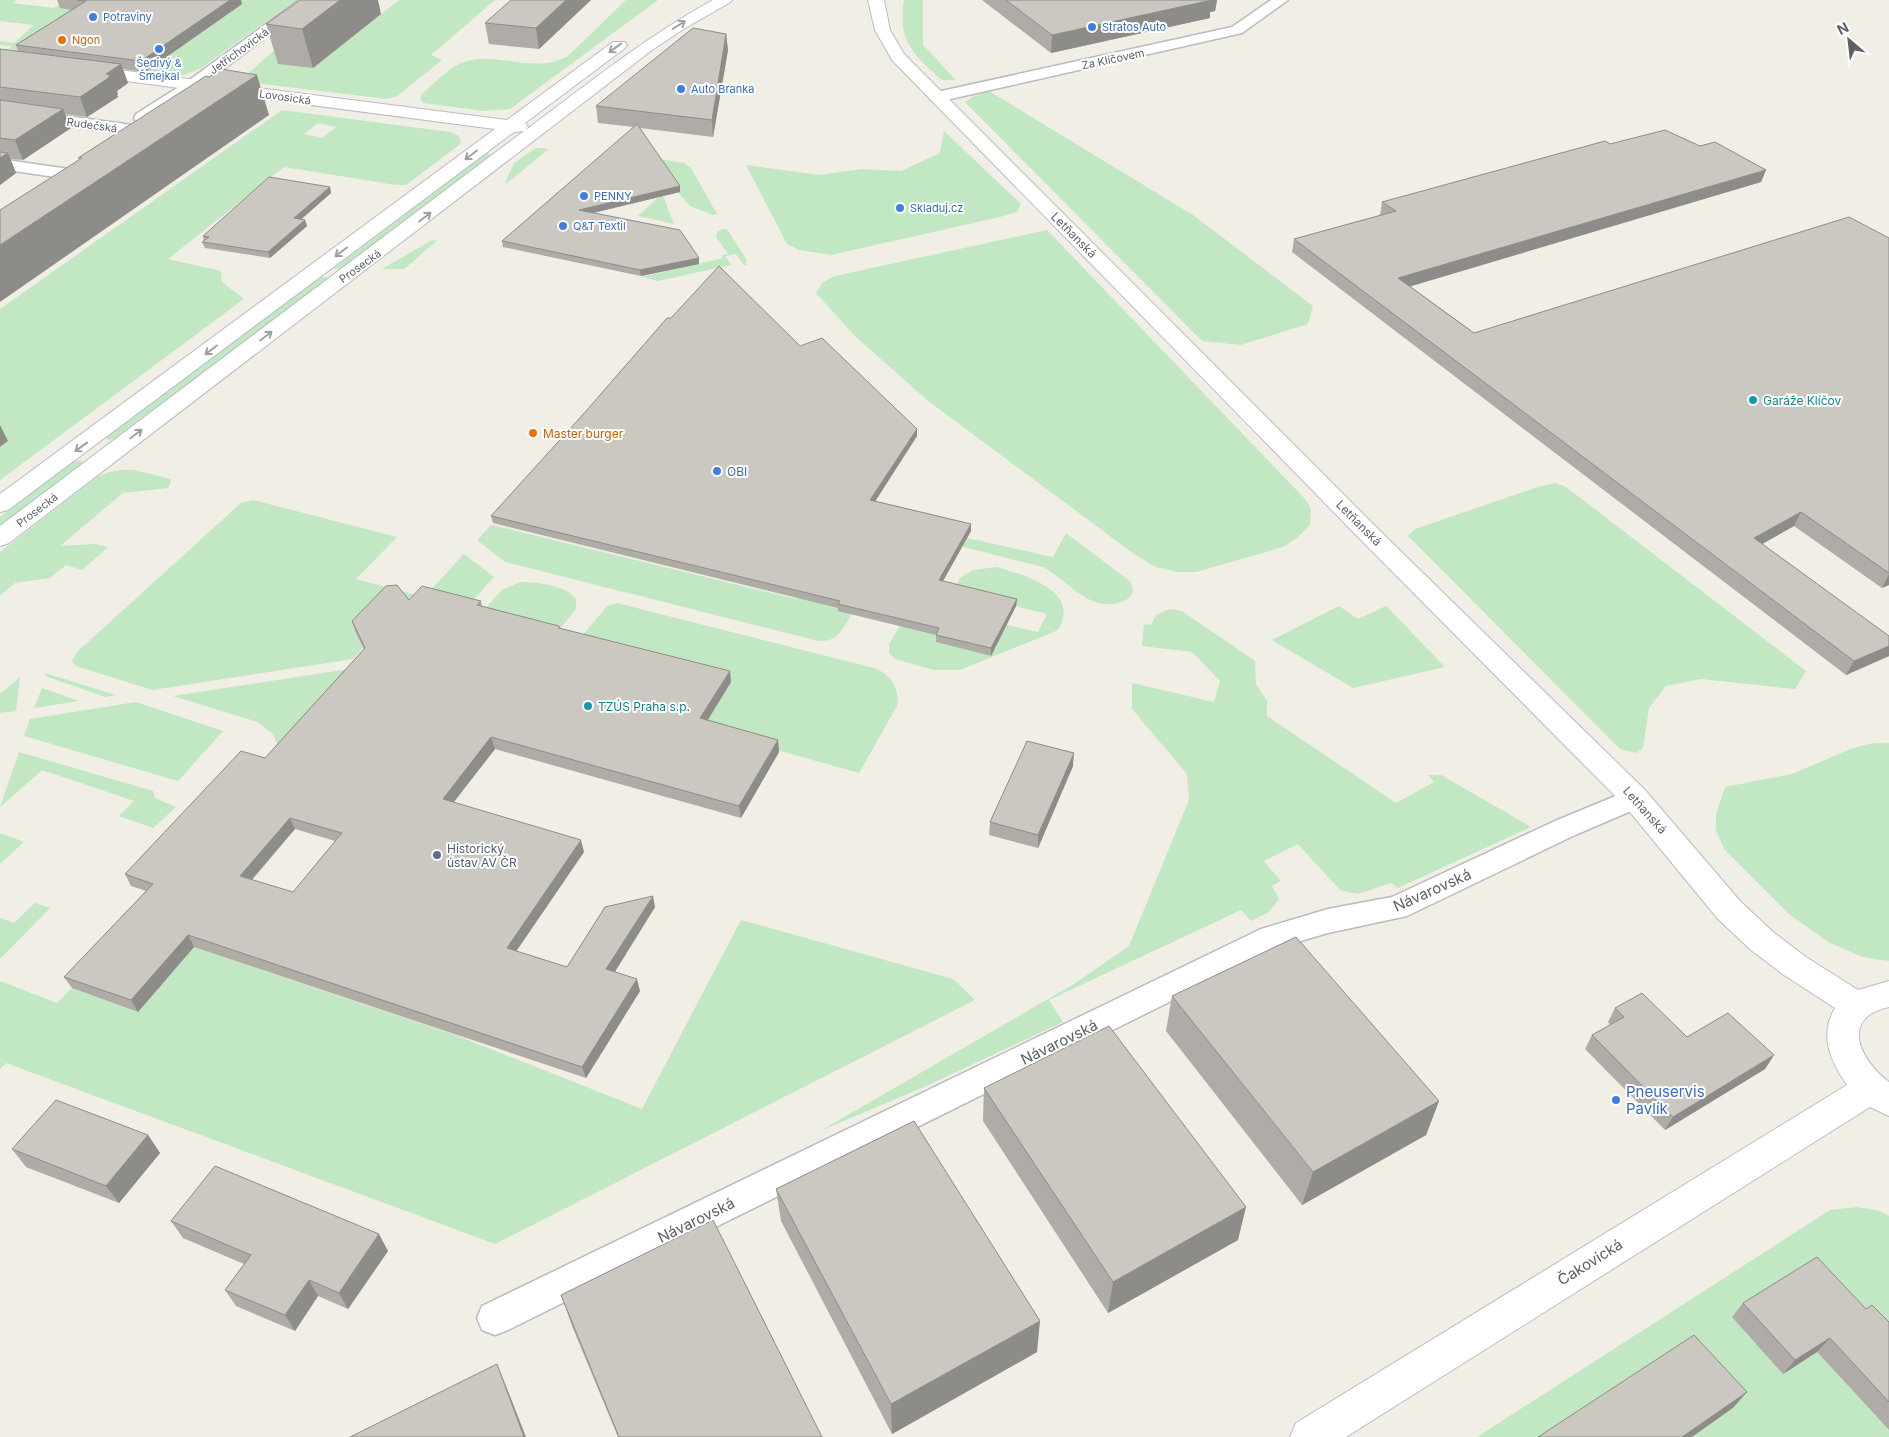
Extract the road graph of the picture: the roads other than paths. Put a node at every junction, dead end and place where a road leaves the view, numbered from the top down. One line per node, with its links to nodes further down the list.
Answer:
1 (308, 0): 9 (street, Jetřichovická)
2 (724, 0): 14 (main road, Prosecká, one-way to 2)
3 (876, 0): 6 (main road, Letňanská)
4 (889, 0): 6 (main road)
5 (1281, 0): 10 (street, Za Klíčovem)
6 (881, 23): 10 (main road, Letňanská)
7 (628, 38): 12 (main road, Prosecká, one-way to 12)
8 (69, 68): 9 (main road, Lovosická)
9 (194, 84): 12 (main road, Lovosická); 13 (street, Jetřichovická)
10 (937, 97): 22 (main road, Letňanská)
11 (0, 112): 13 (street, Rudečská)
12 (510, 126): 14 (main road, Lovosická); 20 (main road, Prosecká, one-way to 20)
13 (125, 129): 15 (street, Jetřichovická)
14 (541, 129): 21 (main road, Prosecká, one-way to 14)
15 (109, 140)
16 (78, 162): 18 (street)
17 (0, 164): 18 (street)
18 (62, 173): 19 (street)
19 (46, 185)
20 (0, 505)
21 (0, 538)
22 (1636, 798): 24 (main road, Letňanská); 26 (street, Návarovská)
23 (1889, 994): 24 (main road)
24 (1856, 1004): 25 (main road)
25 (1880, 1095): 27 (main road, Čakovická)
26 (495, 1318)
27 (1310, 1437)

